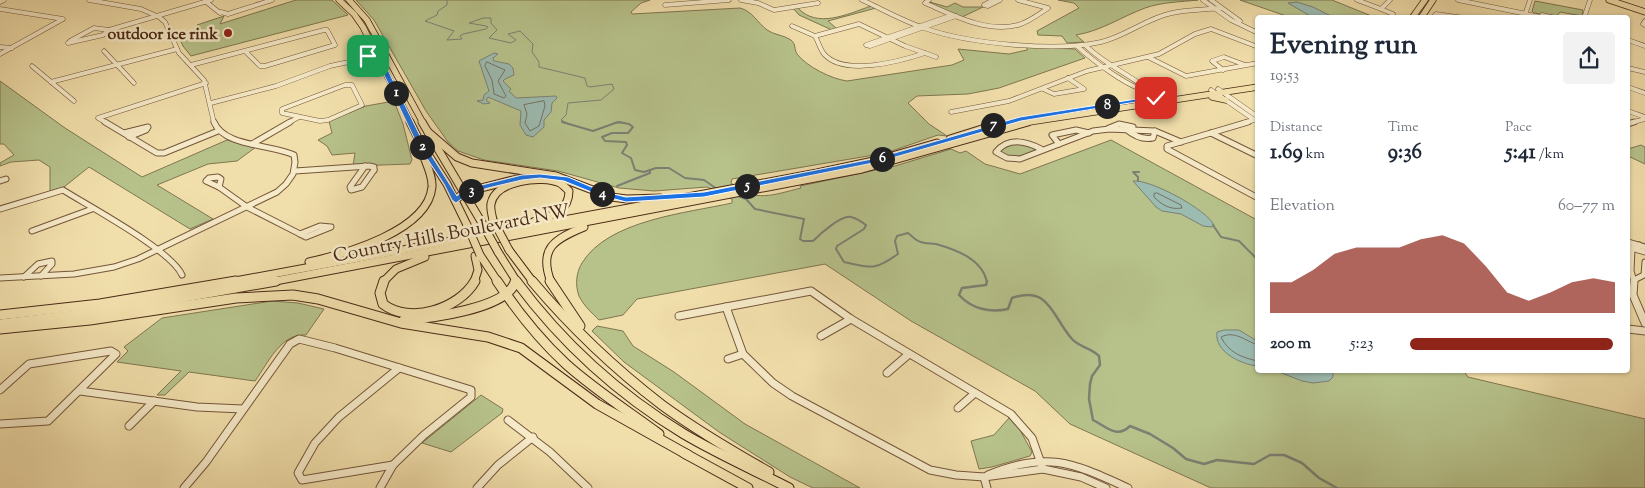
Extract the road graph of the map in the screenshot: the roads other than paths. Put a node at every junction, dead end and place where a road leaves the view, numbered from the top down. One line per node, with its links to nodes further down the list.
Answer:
1 (4, 0): 32 (street)
2 (90, 0): 33 (street)
3 (119, 0): 33 (street)
4 (207, 0): 43 (street); 46 (street)
5 (261, 0): 43 (street)
6 (272, 0): 43 (street)
7 (339, 0): 63 (main road)
8 (349, 0): 75 (main road)
9 (680, 0): 30 (street)
10 (729, 0): 30 (street)
11 (741, 0): 31 (street)
12 (862, 0): 56 (street)
13 (929, 0): 52 (street)
14 (993, 0): 15 (street)
15 (1000, 0)
16 (1018, 0): 52 (street)
17 (1203, 0): 36 (street); 40 (street)
18 (1211, 0): 37 (street)
19 (1357, 0): 41 (street)
20 (1390, 0): 41 (street)
21 (1425, 0): 47 (main road)
22 (1433, 0): 35 (main road)
23 (1438, 0): 35 (main road)
24 (1458, 0): 45 (street)
25 (1467, 0): 45 (street)
26 (1530, 0): 45 (street)
27 (1590, 0): 51 (street)
28 (1609, 0): 42 (main road)
29 (1624, 0): 34 (main road)
30 (694, 1)
31 (816, 1): 39 (street)
32 (0, 2)
33 (111, 2): 46 (street)
34 (1645, 6)
35 (1429, 7): 48 (main road)
36 (1215, 8): 37 (street); 40 (street); 58 (street)
37 (1221, 8): 59 (street)
38 (0, 9): 69 (street)
39 (823, 9)
40 (1206, 9): 64 (street)
41 (1381, 9): 44 (street)
42 (1645, 12)
43 (220, 13)
44 (1393, 14)
45 (1525, 14)
46 (157, 15): 57 (street); 70 (street)
47 (1414, 15)
48 (1424, 15)
49 (1435, 15): 50 (street)
50 (1450, 15)
51 (1585, 15)
52 (954, 16): 56 (street)
53 (1645, 20): 54 (street)
54 (1645, 25)
55 (792, 26): 60 (street)
56 (921, 27): 61 (street); 65 (street)
57 (108, 29): 57 (street)
58 (1255, 30)
59 (1255, 30)
60 (815, 36): 61 (street); 73 (street)
61 (888, 38): 73 (street)
62 (1630, 41): 67 (street)
63 (371, 45): 76 (main road); 79 (main road)
64 (1085, 45): 65 (street); 82 (street)
65 (1077, 46): 86 (street)
66 (1255, 46): 78 (street)
67 (1645, 46)
68 (0, 47): 69 (street)
69 (12, 48): 74 (street)
70 (178, 50): 81 (street); 84 (street)
71 (104, 51): 84 (street)
72 (245, 51): 72 (street); 81 (street)
73 (926, 53): 77 (street)
74 (0, 54)
75 (386, 54): 76 (street); 119 (main road)
76 (378, 56): 79 (street); 124 (main road)
77 (936, 57)
78 (1148, 57): 82 (street); 88 (street)
79 (364, 59): 105 (street)
80 (1255, 64): 85 (street)
81 (191, 65): 95 (street)
82 (1111, 65): 86 (street); 91 (street)
83 (32, 66): 93 (street)
84 (117, 66): 93 (street); 94 (street)
85 (1247, 66): 88 (street); 88 (street)
86 (1104, 67): 90 (street); 92 (street)
87 (1630, 68): 89 (street)
88 (1224, 70)
89 (1645, 72)
90 (1068, 78): 99 (street); 99 (street)
91 (1134, 78): 92 (street); 92 (street)
92 (1128, 80)
93 (52, 83): 103 (street)
94 (134, 83)
95 (206, 83): 105 (street); 122 (street)
96 (1255, 83): 100 (main road, Country Hills Boulevard NW)
97 (1255, 87): 100 (main road, Country Hills Boulevard NW)
98 (1630, 88): 101 (street)
99 (1043, 89): 107 (street)
100 (1217, 91): 102 (street); 104 (main road, Country Hills Boulevard NW); 110 (street); 136 (main road, Country Hills Boulevard NW)
101 (1645, 93)
102 (1226, 100): 104 (main road); 111 (street)
103 (74, 101)
104 (1167, 101): 136 (main road, Country Hills Boulevard NW)
105 (211, 103): 117 (street)
106 (1630, 111): 109 (street)
107 (952, 112)
108 (302, 117): 108 (street); 126 (street)
109 (1645, 117): 113 (street)
110 (1255, 119)
111 (1255, 119)
112 (1255, 121): 121 (street)
113 (1630, 123)
114 (1109, 129): 115 (street); 116 (street); 120 (street)
115 (1126, 129): 116 (street); 118 (street)
116 (1137, 130): 118 (street)
117 (218, 131): 123 (street); 126 (street)
118 (1155, 131): 125 (street)
119 (428, 132): 133 (main road); 137 (main road)
120 (1089, 133): 127 (street); 127 (street)
121 (1211, 133): 125 (street); 129 (street)
122 (124, 134): 123 (street); 123 (street)
123 (129, 137)
124 (420, 142): 140 (main road); 161 (main road)
125 (1179, 143): 139 (street)
126 (255, 144): 131 (street)
127 (1059, 144): 128 (street)
128 (1041, 149): 128 (street)
129 (1255, 155)
130 (364, 168): 130 (street); 131 (street)
131 (294, 174): 141 (street)
132 (6, 178): 134 (street)
133 (561, 178): 137 (main road); 138 (main road)
134 (0, 180)
135 (219, 187): 141 (street)
136 (753, 188): 138 (main road, Country Hills Boulevard NW); 144 (main road, Country Hills Boulevard NW)
137 (465, 192): 140 (main road); 160 (main road, bridge)
138 (704, 194): 150 (main road, Country Hills Boulevard NW)
139 (1255, 196)
140 (456, 200): 153 (main road)
141 (247, 207): 146 (street); 151 (street)
142 (0, 209): 143 (street)
143 (92, 209): 145 (street); 151 (street)
144 (638, 213): 147 (main road, Country Hills Boulevard NW); 174 (main road)
145 (32, 231)
146 (300, 234)
147 (482, 242): 153 (main road); 169 (main road, Country Hills Boulevard NW)
148 (1642, 246): 149 (street); 152 (street)
149 (1630, 248): 152 (street); 159 (street)
150 (405, 249): 161 (main road, Country Hills Boulevard NW); 174 (main road, bridge)
151 (159, 250): 155 (street); 156 (street)
152 (1645, 252)
153 (478, 255): 162 (main road)
154 (1645, 262): 159 (street)
155 (182, 275)
156 (41, 276): 157 (street); 157 (street)
157 (24, 277): 158 (street)
158 (0, 278)
159 (1634, 280): 168 (street)
160 (515, 282): 162 (main road); 200 (main road)
161 (204, 287): 164 (main road, Country Hills Boulevard NW)
162 (507, 295): 165 (main road); 190 (main road)
163 (726, 307): 166 (street); 167 (street); 175 (street)
164 (0, 314)
165 (377, 316): 170 (main road); 190 (main road)
166 (679, 316)
167 (851, 319): 173 (street); 176 (street)
168 (1645, 323)
169 (0, 324)
170 (0, 329)
171 (1630, 329): 172 (street)
172 (1645, 331)
173 (821, 336)
174 (600, 351): 201 (main road)
175 (743, 354): 177 (street); 194 (street)
176 (909, 354): 179 (street); 182 (street)
177 (728, 359)
178 (399, 368): 185 (street); 192 (street); 192 (street)
179 (887, 373)
180 (0, 390): 181 (street)
181 (80, 391): 183 (street); 187 (street)
182 (975, 393): 184 (street); 191 (street)
183 (154, 401): 185 (street); 188 (street)
184 (958, 408)
185 (242, 409): 195 (street)
186 (508, 420): 189 (street)
187 (0, 424)
188 (129, 426)
189 (533, 437): 197 (street); 198 (street)
190 (688, 455): 199 (main road)
191 (1040, 459): 193 (street); 194 (street); 204 (street)
192 (393, 465): 196 (street)
193 (1043, 469): 194 (street); 203 (street)
194 (984, 477): 202 (street)
195 (184, 488)
196 (380, 488)
197 (477, 488)
198 (588, 488)
199 (748, 488)
200 (789, 488)
201 (797, 488)
202 (987, 488)
203 (1106, 488)
204 (1128, 488)

